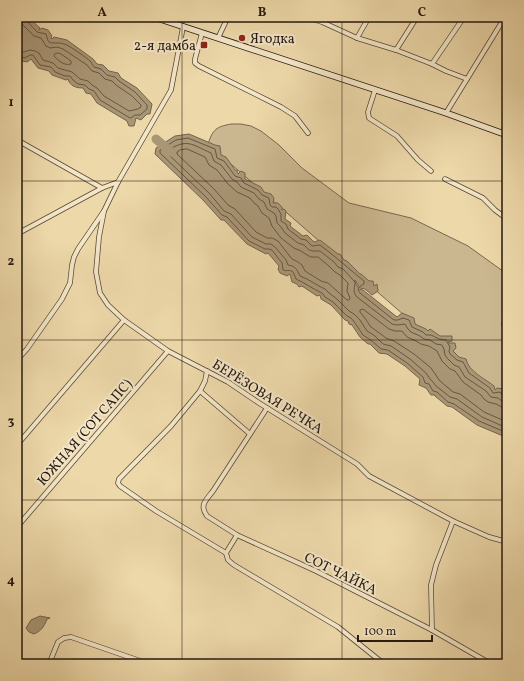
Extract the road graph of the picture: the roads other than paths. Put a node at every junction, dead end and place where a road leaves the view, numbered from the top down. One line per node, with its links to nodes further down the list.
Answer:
1 (154, 17): 10 (main road)
2 (228, 17): 12 (street)
3 (306, 17): 9 (street)
4 (325, 17): 9 (street)
5 (369, 17): 13 (street)
6 (418, 17): 14 (street)
7 (464, 17): 15 (street)
8 (505, 17): 16 (street)
9 (322, 22): 13 (street)
10 (183, 27): 11 (main road); 24 (street)
11 (202, 33): 12 (main road); 19 (street)
12 (218, 38): 17 (main road)
13 (357, 38): 14 (street)
14 (396, 50): 15 (street)
15 (432, 64): 16 (street)
16 (467, 79): 18 (street)
17 (375, 90): 18 (main road); 22 (street)
18 (446, 114): 20 (main road)
19 (308, 133)
20 (507, 135)
21 (17, 140): 25 (street)
22 (431, 171)
23 (445, 179): 27 (street)
24 (118, 182): 25 (street); 26 (street)
25 (102, 188): 28 (street)
26 (104, 211): 30 (street, БЕРЁЗОВАЯ РЕЧКА); 33 (street)
27 (507, 220)
28 (17, 234)
29 (507, 317): 31 (street)
30 (124, 320): 32 (street, БЕРЁЗОВАЯ РЕЧКА); 38 (street)
31 (504, 324)
32 (168, 351): 34 (street, БЕРЁЗОВАЯ РЕЧКА); 40 (street, ЮЖНАЯ (СОТ САПС))
33 (17, 360)
34 (207, 371): 35 (street); 36 (street, БЕРЁЗОВАЯ РЕЧКА)
35 (200, 391): 37 (street); 43 (street)
36 (267, 408): 37 (street); 39 (street, БЕРЁЗОВАЯ РЕЧКА)
37 (250, 434): 41 (street, СОТ ЧАЙКА)
38 (17, 445)
39 (453, 521): 42 (street, БЕРЁЗОВАЯ РЕЧКА); 44 (street)
40 (17, 527)
41 (237, 535): 43 (street); 44 (street, СОТ ЧАЙКА)
42 (507, 542)
43 (226, 554): 47 (street)
44 (432, 630): 48 (street, СОТ ЧАЙКА)
45 (49, 664): 46 (street)
46 (149, 664)
47 (384, 664)
48 (491, 664)

